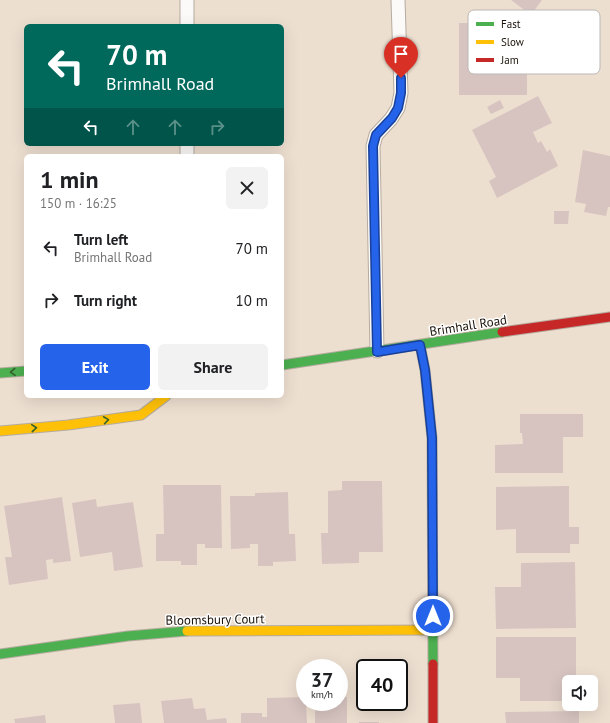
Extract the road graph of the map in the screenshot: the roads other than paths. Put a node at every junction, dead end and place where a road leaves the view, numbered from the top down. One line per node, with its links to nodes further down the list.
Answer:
1 (187, 0): 3 (lane)
2 (398, 0): 6 (lane)
3 (187, 24)
4 (610, 317): 5 (street, Brimhall Road)
5 (420, 345): 6 (street, Brimhall Road); 12 (street)
6 (377, 352): 7 (street, Brimhall Road)
7 (284, 365)
8 (24, 371): 9 (street, one-way to 9)
9 (0, 373)
10 (163, 398): 11 (street, one-way to 10)
11 (0, 431)
12 (433, 630): 13 (street, Bloomsbury Court); 14 (street)
13 (0, 654)
14 (433, 723)

